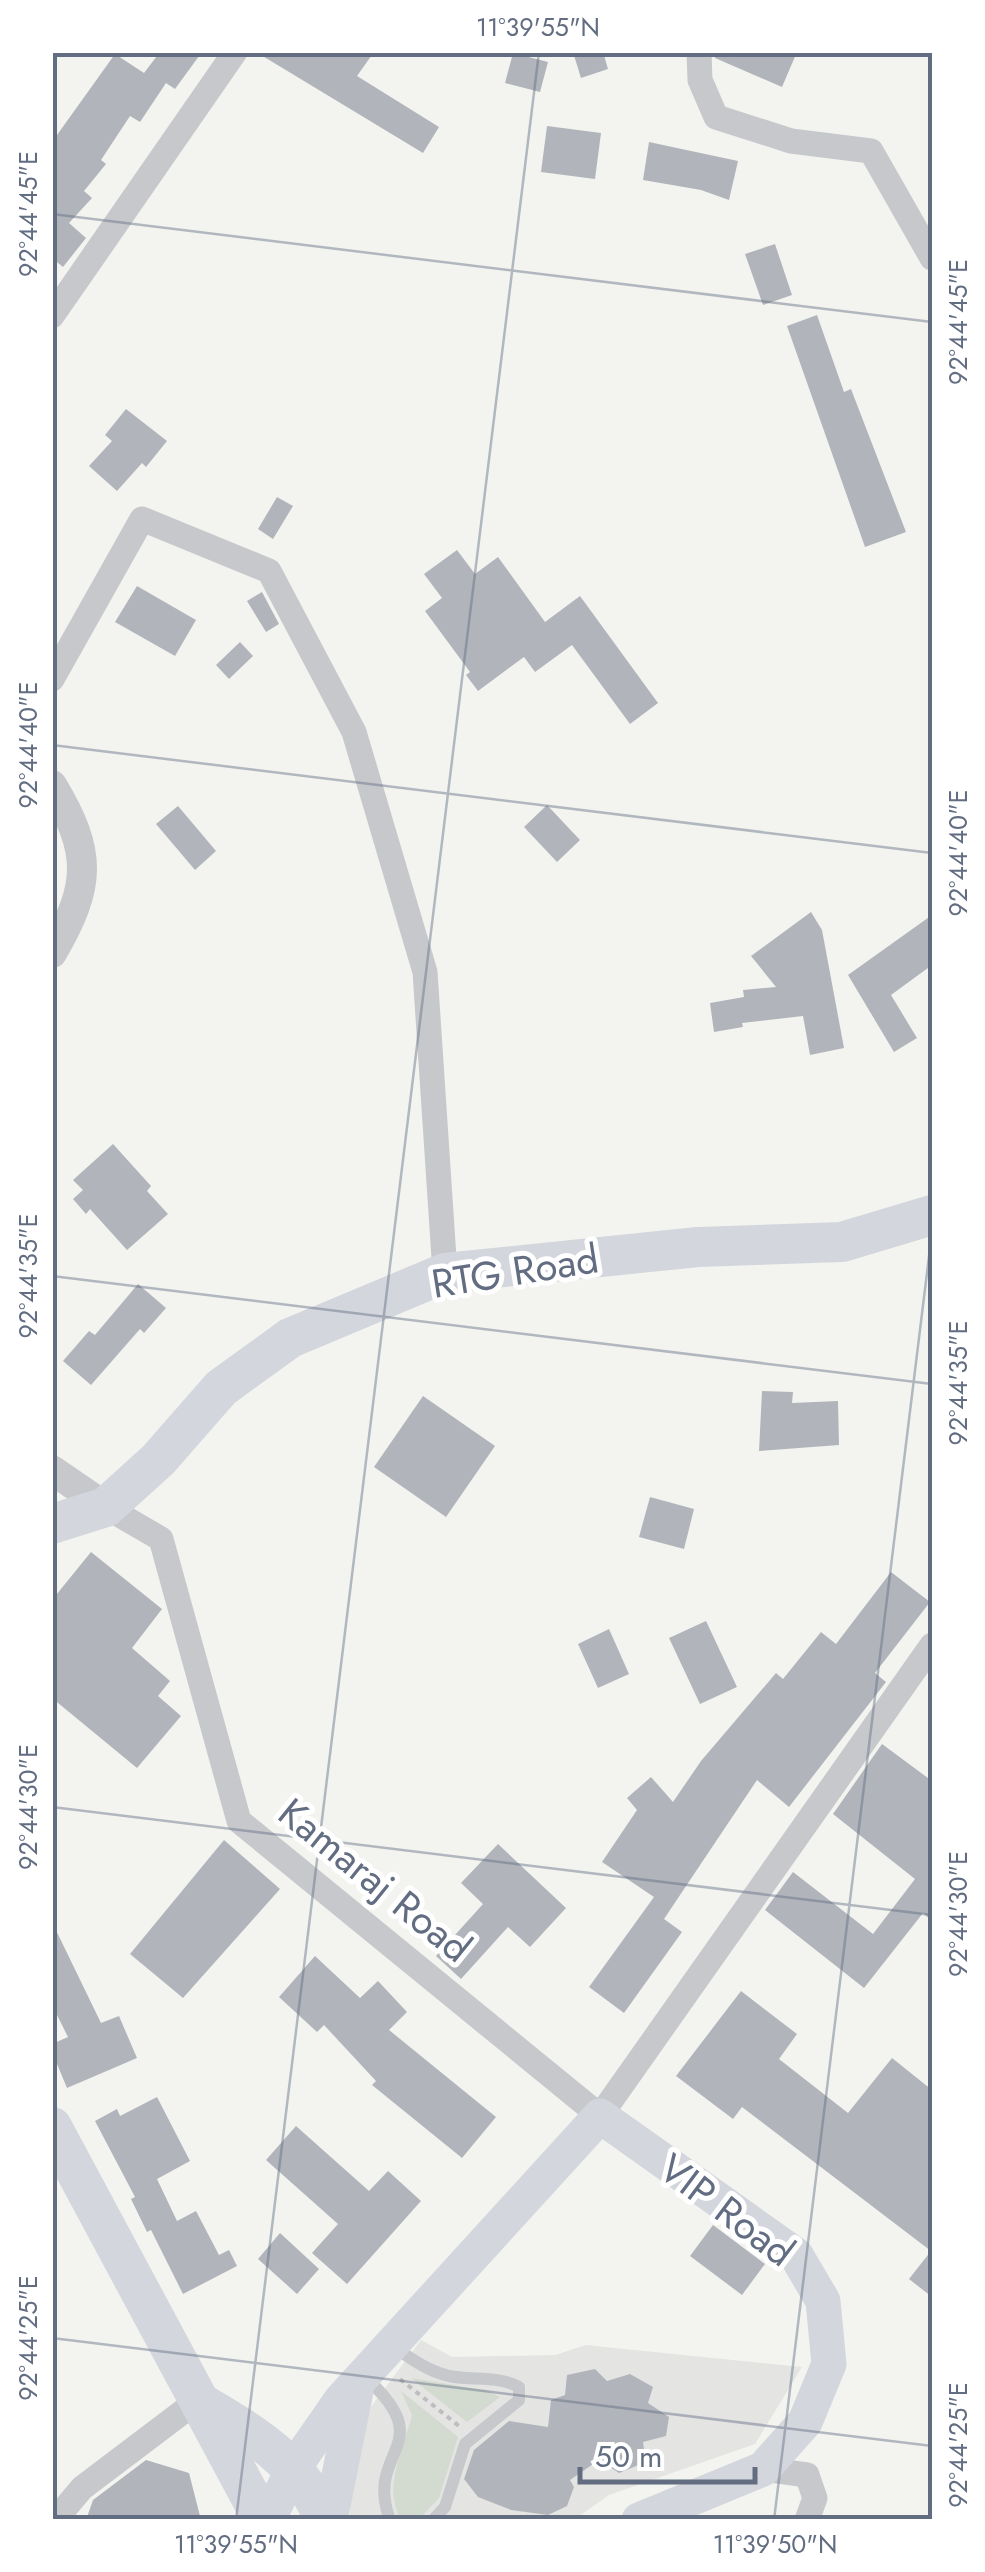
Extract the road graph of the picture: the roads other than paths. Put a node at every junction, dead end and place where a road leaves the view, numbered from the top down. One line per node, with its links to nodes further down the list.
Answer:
1 (235, 52): 4 (street)
2 (698, 52): 3 (street)
3 (932, 258)
4 (52, 316)
5 (52, 679): 9 (street)
6 (52, 785): 7 (street)
7 (52, 953)
8 (932, 1215): 9 (main road, RTG Road)
9 (445, 1273): 11 (main road, RTG Road)
10 (52, 1470): 11 (street, Kamaraj Road)
11 (106, 1506): 12 (main road, RTG Road); 14 (street, Kamaraj Road)
12 (52, 1524)
13 (932, 1645): 14 (street)
14 (600, 2116): 16 (main road); 19 (main road, VIP Road)
15 (53, 2130): 17 (main road)
16 (377, 2368): 18 (main road); 22 (main road); 23 (lane); 24 (lane)
17 (197, 2402): 18 (main road); 20 (street); 21 (main road)
18 (293, 2469): 21 (main road); 22 (main road)
19 (763, 2469): 25 (main road, VIP Road); 26 (street)
20 (55, 2520)
21 (266, 2520)
22 (327, 2520)
23 (390, 2520)
24 (432, 2520)
25 (640, 2520)
26 (806, 2520)

